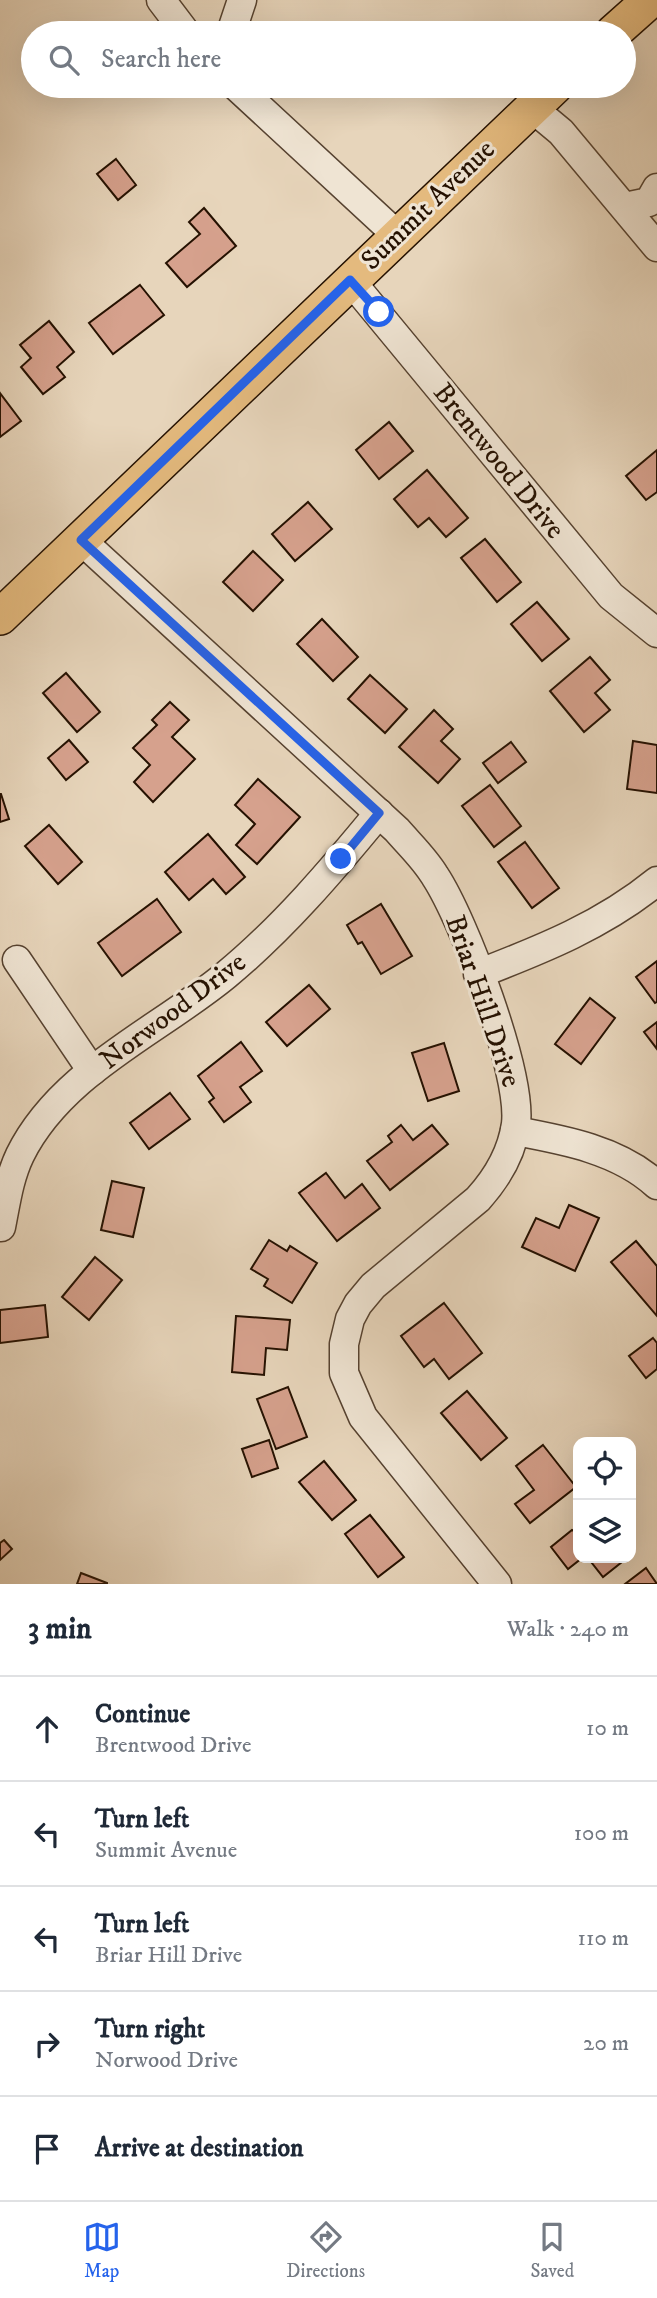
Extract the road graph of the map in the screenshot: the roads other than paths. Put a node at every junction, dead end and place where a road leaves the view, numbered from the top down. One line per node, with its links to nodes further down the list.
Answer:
1 (161, 0): 4 (street)
2 (242, 0): 5 (street)
3 (650, 0): 6 (main road)
4 (177, 21)
5 (235, 21)
6 (626, 21)
7 (249, 98): 12 (street)
8 (542, 98): 12 (main road, Summit Avenue)
9 (544, 98): 11 (street)
10 (657, 188): 11 (street)
11 (625, 207): 13 (street)
12 (397, 236): 14 (main road, Summit Avenue)
13 (657, 247)
14 (350, 280): 15 (main road, Summit Avenue); 17 (street, Brentwood Drive)
15 (81, 540): 16 (main road, Summit Avenue); 18 (street, Briar Hill Drive)
16 (0, 617)
17 (657, 632)
18 (379, 813): 21 (street, Briar Hill Drive); 22 (street, Norwood Drive)
19 (657, 881): 21 (street)
20 (17, 960): 22 (street)
21 (478, 974): 23 (street, Briar Hill Drive)
22 (92, 1071): 25 (street, Norwood Drive)
23 (514, 1131): 24 (street); 26 (street, Briar Hill Drive)
24 (657, 1185)
25 (1, 1227)
26 (498, 1584)

